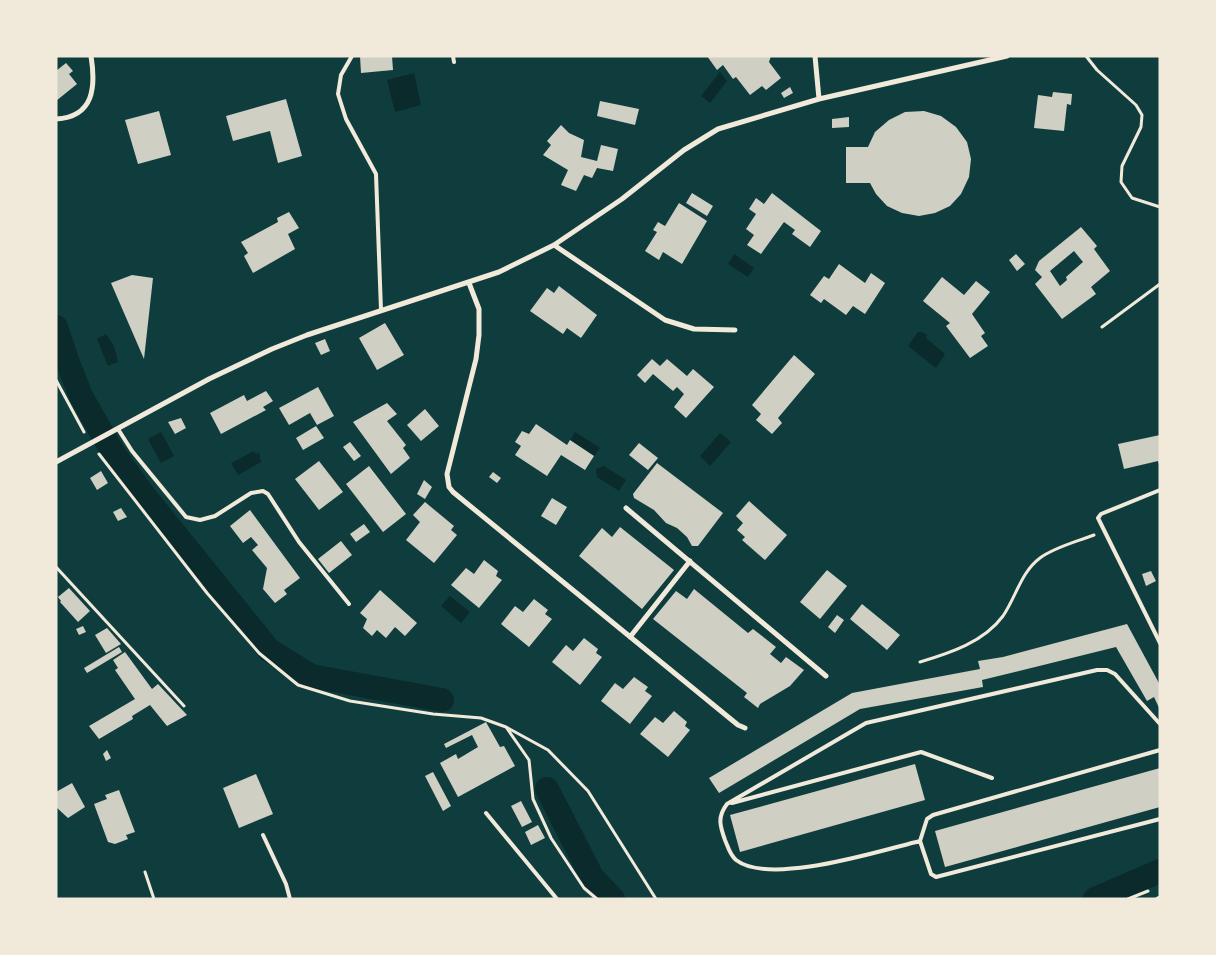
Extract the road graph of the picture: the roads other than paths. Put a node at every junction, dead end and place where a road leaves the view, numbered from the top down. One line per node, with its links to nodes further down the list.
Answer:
1 (91, 56): 8 (street)
2 (352, 56): 11 (lane)
3 (453, 56): 6 (lane)
4 (815, 56): 7 (street)
5 (1007, 56): 7 (street)
6 (454, 62)
7 (819, 100): 9 (street)
8 (56, 119)
9 (554, 244): 10 (street); 12 (street)
10 (470, 283): 11 (street); 19 (street)
11 (381, 310): 13 (street)
12 (734, 330)
13 (115, 430): 14 (street); 18 (lane)
14 (56, 462)
15 (1160, 490): 20 (lane)
16 (626, 508): 17 (street)
17 (690, 561): 19 (street); 21 (street)
18 (349, 604)
19 (630, 637): 23 (street)
20 (1160, 644)
21 (826, 676)
22 (1160, 724): 26 (lane)
23 (745, 728)
24 (1160, 750): 30 (lane)
25 (992, 778): 26 (lane)
26 (727, 804): 30 (lane)
27 (486, 814): 32 (lane)
28 (1160, 819): 30 (lane)
29 (263, 835): 31 (lane)
30 (920, 841)
31 (290, 899)
32 (557, 899)

